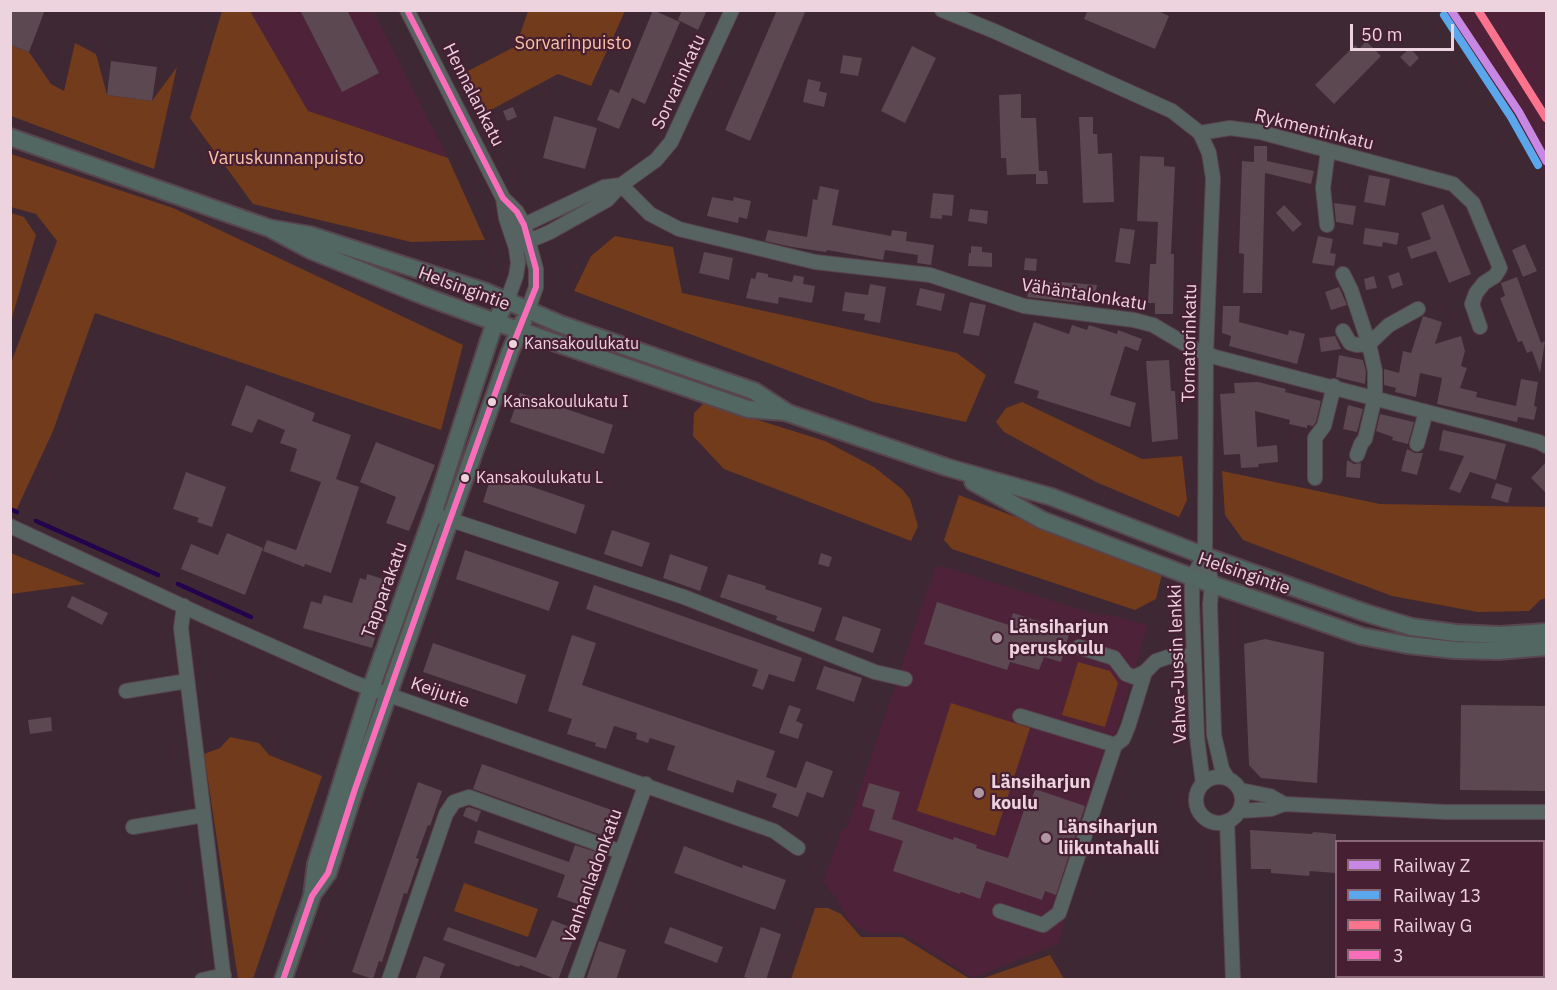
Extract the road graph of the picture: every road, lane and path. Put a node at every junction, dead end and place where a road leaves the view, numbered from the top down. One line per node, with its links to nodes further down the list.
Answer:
1 (407, 10): 10 (street, Hennalankatu)
2 (732, 10): 9 (street, Sorvarinkatu)
3 (942, 10): 5 (street)
4 (979, 10): 5 (street)
5 (975, 25): 6 (street)
6 (1200, 133): 8 (street, Rykmentinkatu); 25 (street, Tornatorinkatu)
7 (10, 137): 13 (main road, Helsingintie)
8 (1328, 151): 12 (street); 21 (street, Rykmentinkatu)
9 (621, 185): 11 (street, Sorvarinkatu); 15 (street, Sorvarinkatu); 25 (street, Vähäntalonkatu)
10 (503, 198): 11 (street, Hennalankatu); 14 (street, Hennalankatu)
11 (524, 225): 14 (street, Sorvarinkatu); 15 (street, Hennalankatu)
12 (1327, 225)
13 (269, 228): 17 (main road, Helsingintie); 20 (main road, Helsingintie)
14 (514, 239): 15 (street); 17 (street, Hennalankatu)
15 (529, 241): 19 (street, Hennalankatu)
16 (1343, 274): 24 (street)
17 (507, 301): 19 (main road, Helsingintie); 20 (main road, Tapparakatu)
18 (1418, 309): 24 (street)
19 (528, 310): 22 (main road, Hennalankatu); 29 (main road, Helsingintie)
20 (495, 322): 22 (main road, Helsingintie); 35 (main road, Tapparakatu)
21 (1480, 327)
22 (519, 330): 29 (main road, Helsingintie); 36 (main road, Tapparakatu)
23 (1342, 331): 24 (street)
24 (1369, 344): 27 (street)
25 (1206, 353): 26 (street, Vähäntalonkatu); 38 (street, Tornatorinkatu)
26 (1334, 386): 27 (street, Vähäntalonkatu); 34 (street)
27 (1375, 398): 28 (street, Vähäntalonkatu); 32 (street)
28 (1426, 412): 30 (street); 31 (street, Vähäntalonkatu)
29 (788, 413): 33 (main road, Helsingintie)
30 (1417, 444)
31 (1546, 447)
32 (1358, 455)
33 (946, 467): 38 (main road, Helsingintie); 39 (main road, Helsingintie)
34 (1315, 478)
35 (433, 514): 36 (street); 49 (main road, Tapparakatu)
36 (450, 519): 47 (street); 51 (main road, Tapparakatu)
37 (10, 526): 41 (street, Keijutie)
38 (1205, 556): 39 (street, Vahva-Jussin lenkki); 40 (street, Vahva-Jussin lenkki); 42 (main road, Helsingintie)
39 (1192, 577): 40 (main road, Helsingintie); 45 (street, Vahva-Jussin lenkki)
40 (1212, 584): 44 (main road, Helsingintie); 54 (street, Vahva-Jussin lenkki)
41 (184, 606): 48 (street); 49 (street, Keijutie)
42 (1546, 632)
43 (1079, 647): 46 (street)
44 (1546, 647)
45 (1194, 655): 46 (street); 56 (street, Vahva-Jussin lenkki)
46 (1145, 672): 53 (street)
47 (905, 679)
48 (187, 681): 50 (street); 61 (street)
49 (371, 688): 51 (street, Keijutie); 66 (main road, Tapparakatu)
50 (126, 691)
51 (388, 694): 55 (street, Keijutie); 66 (main road, Tapparakatu)
52 (1020, 716): 53 (street)
53 (1115, 745): 67 (street)
54 (1228, 779): 56 (street); 57 (street)
55 (646, 784): 64 (street, Keijutie); 65 (street, Vanhanladonkatu)
56 (1203, 784): 62 (street)
57 (1240, 790): 58 (street); 59 (street)
58 (1284, 804): 59 (street); 60 (street)
59 (1239, 811): 62 (street)
60 (1546, 813)
61 (204, 815): 63 (street); 68 (street)
62 (1227, 821): 73 (street)
63 (133, 827)
64 (798, 848)
65 (621, 852): 71 (street); 72 (street, Vanhanladonkatu)
66 (312, 896): 70 (main road, Tapparakatu)
67 (1000, 911)
68 (224, 977): 69 (street)
69 (202, 980)
70 (283, 980)
71 (388, 980)
72 (575, 980)
73 (1233, 980)

